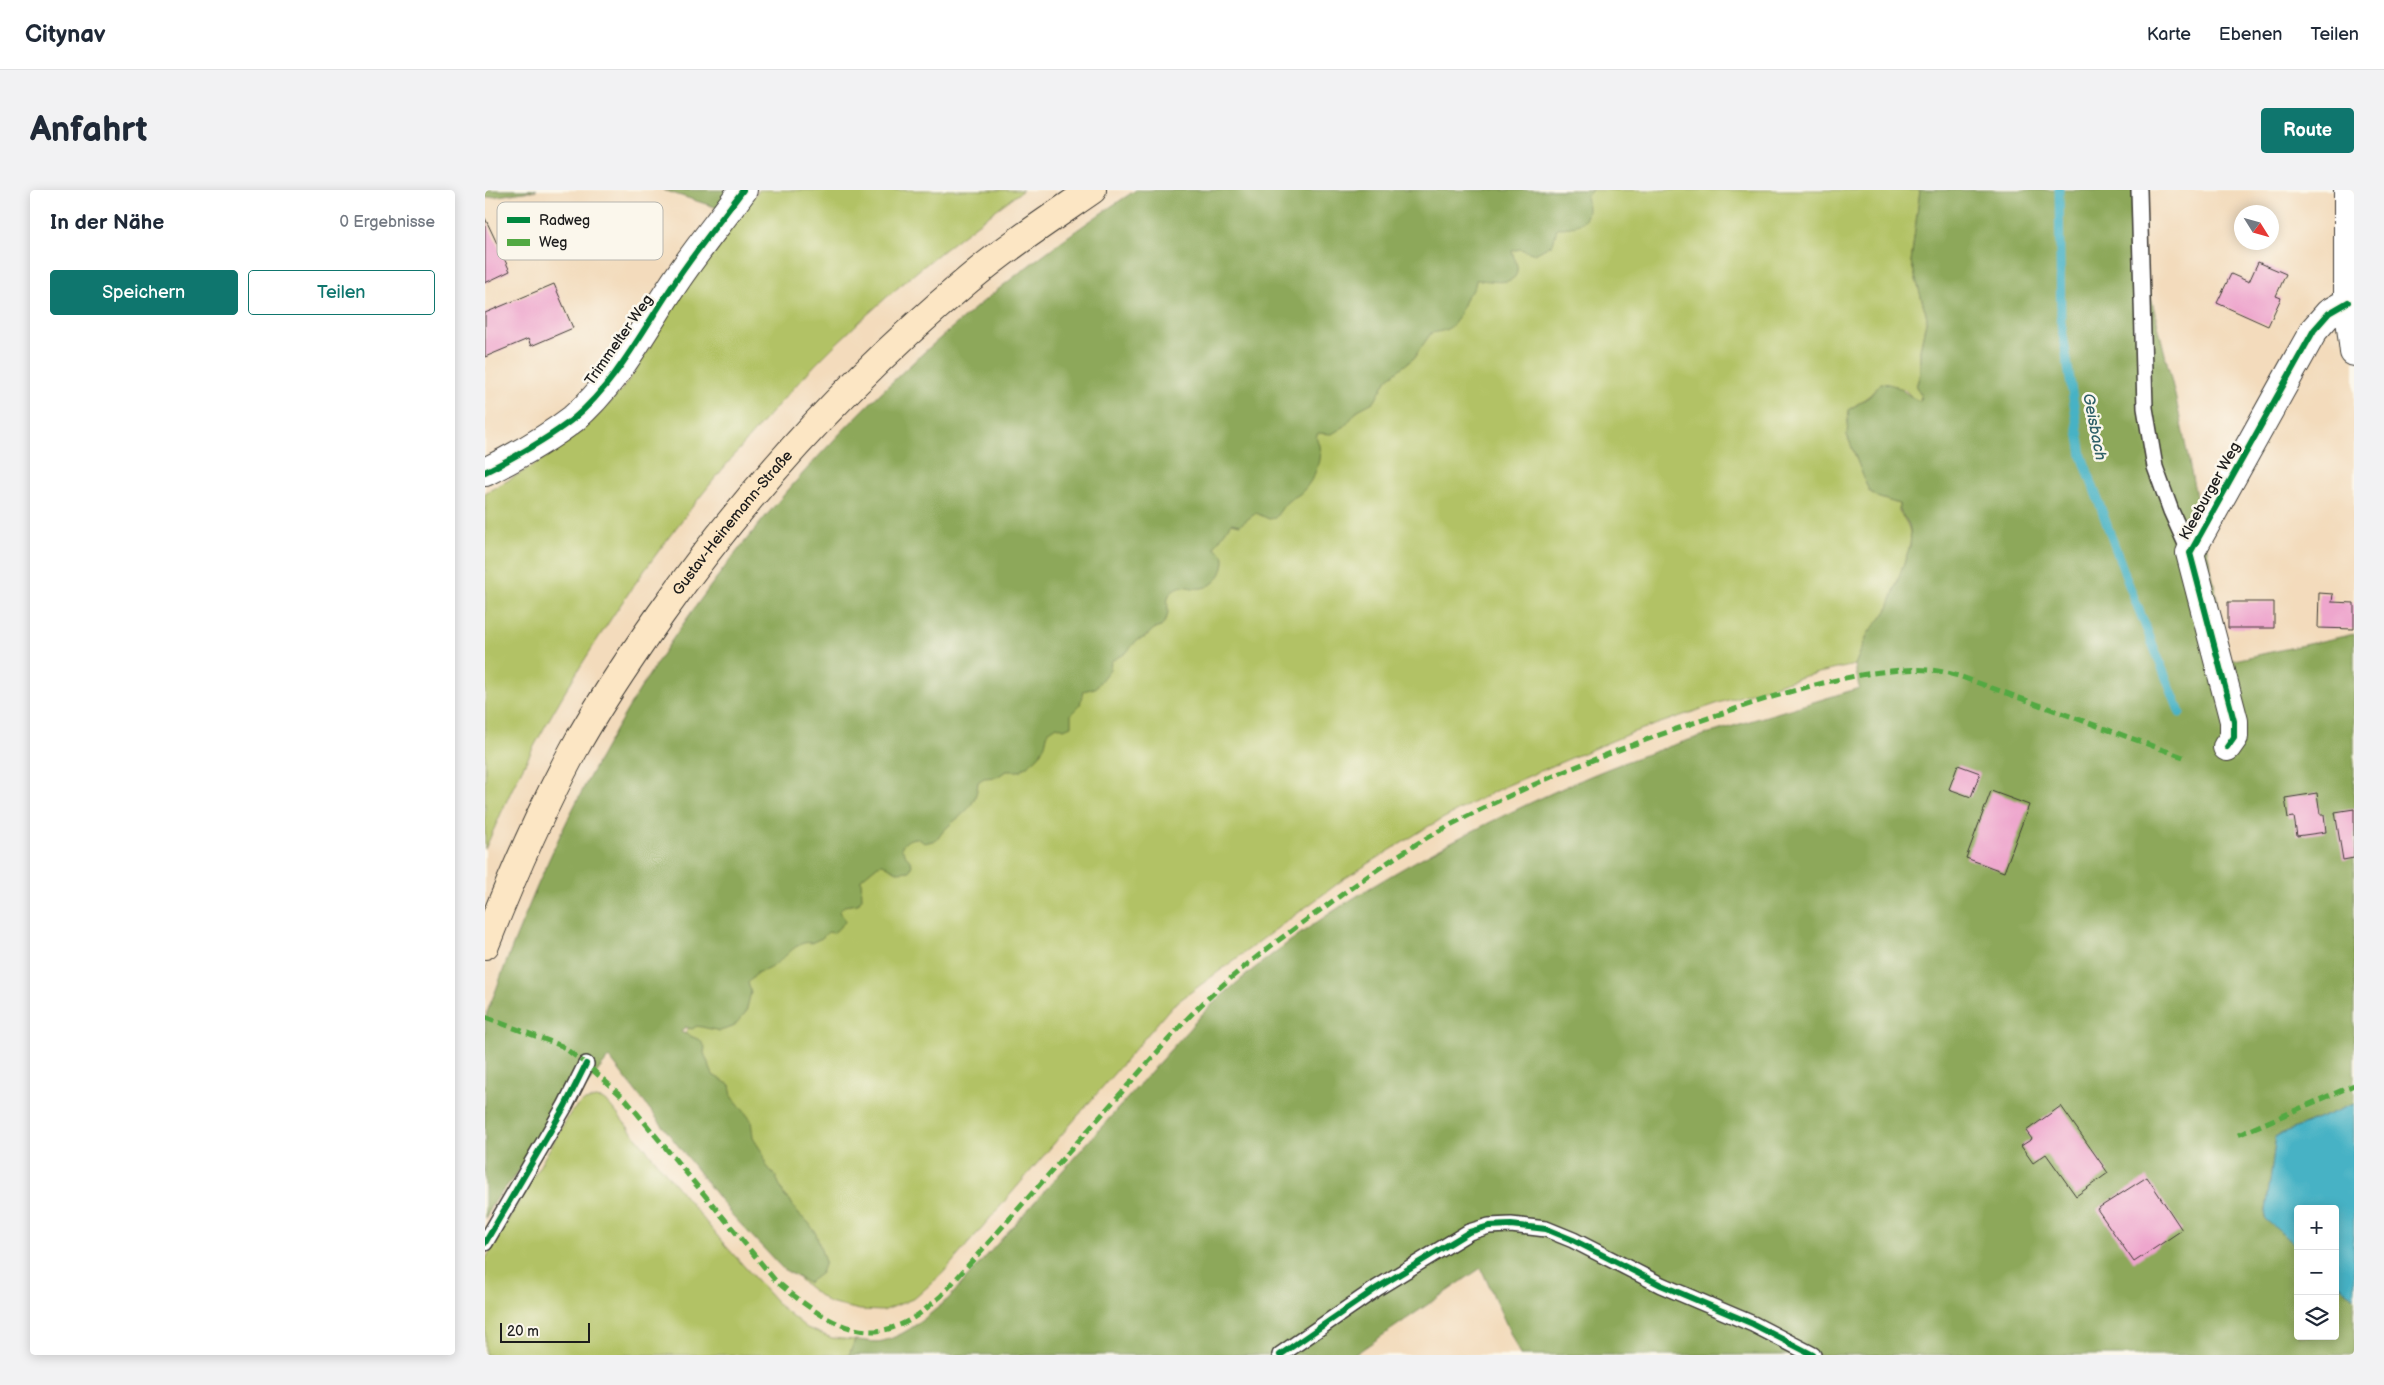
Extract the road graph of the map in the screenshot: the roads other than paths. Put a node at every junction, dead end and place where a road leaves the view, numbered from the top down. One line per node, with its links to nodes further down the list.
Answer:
1 (743, 190): 7 (street, Trimmelter Weg)
2 (1092, 190): 10 (main road, Gustav-Heinemann-Straße)
3 (2139, 190): 8 (lane, Kleeburger Weg)
4 (2348, 190): 5 (street)
5 (2348, 302): 6 (street); 8 (street, Kleeburger Weg)
6 (2354, 352)
7 (485, 472)
8 (2190, 553): 9 (street, Kleeburger Weg)
9 (2227, 747)
10 (485, 945)
11 (586, 1064): 12 (lane)
12 (485, 1243)
13 (1280, 1355): 14 (lane)
14 (1813, 1355)

